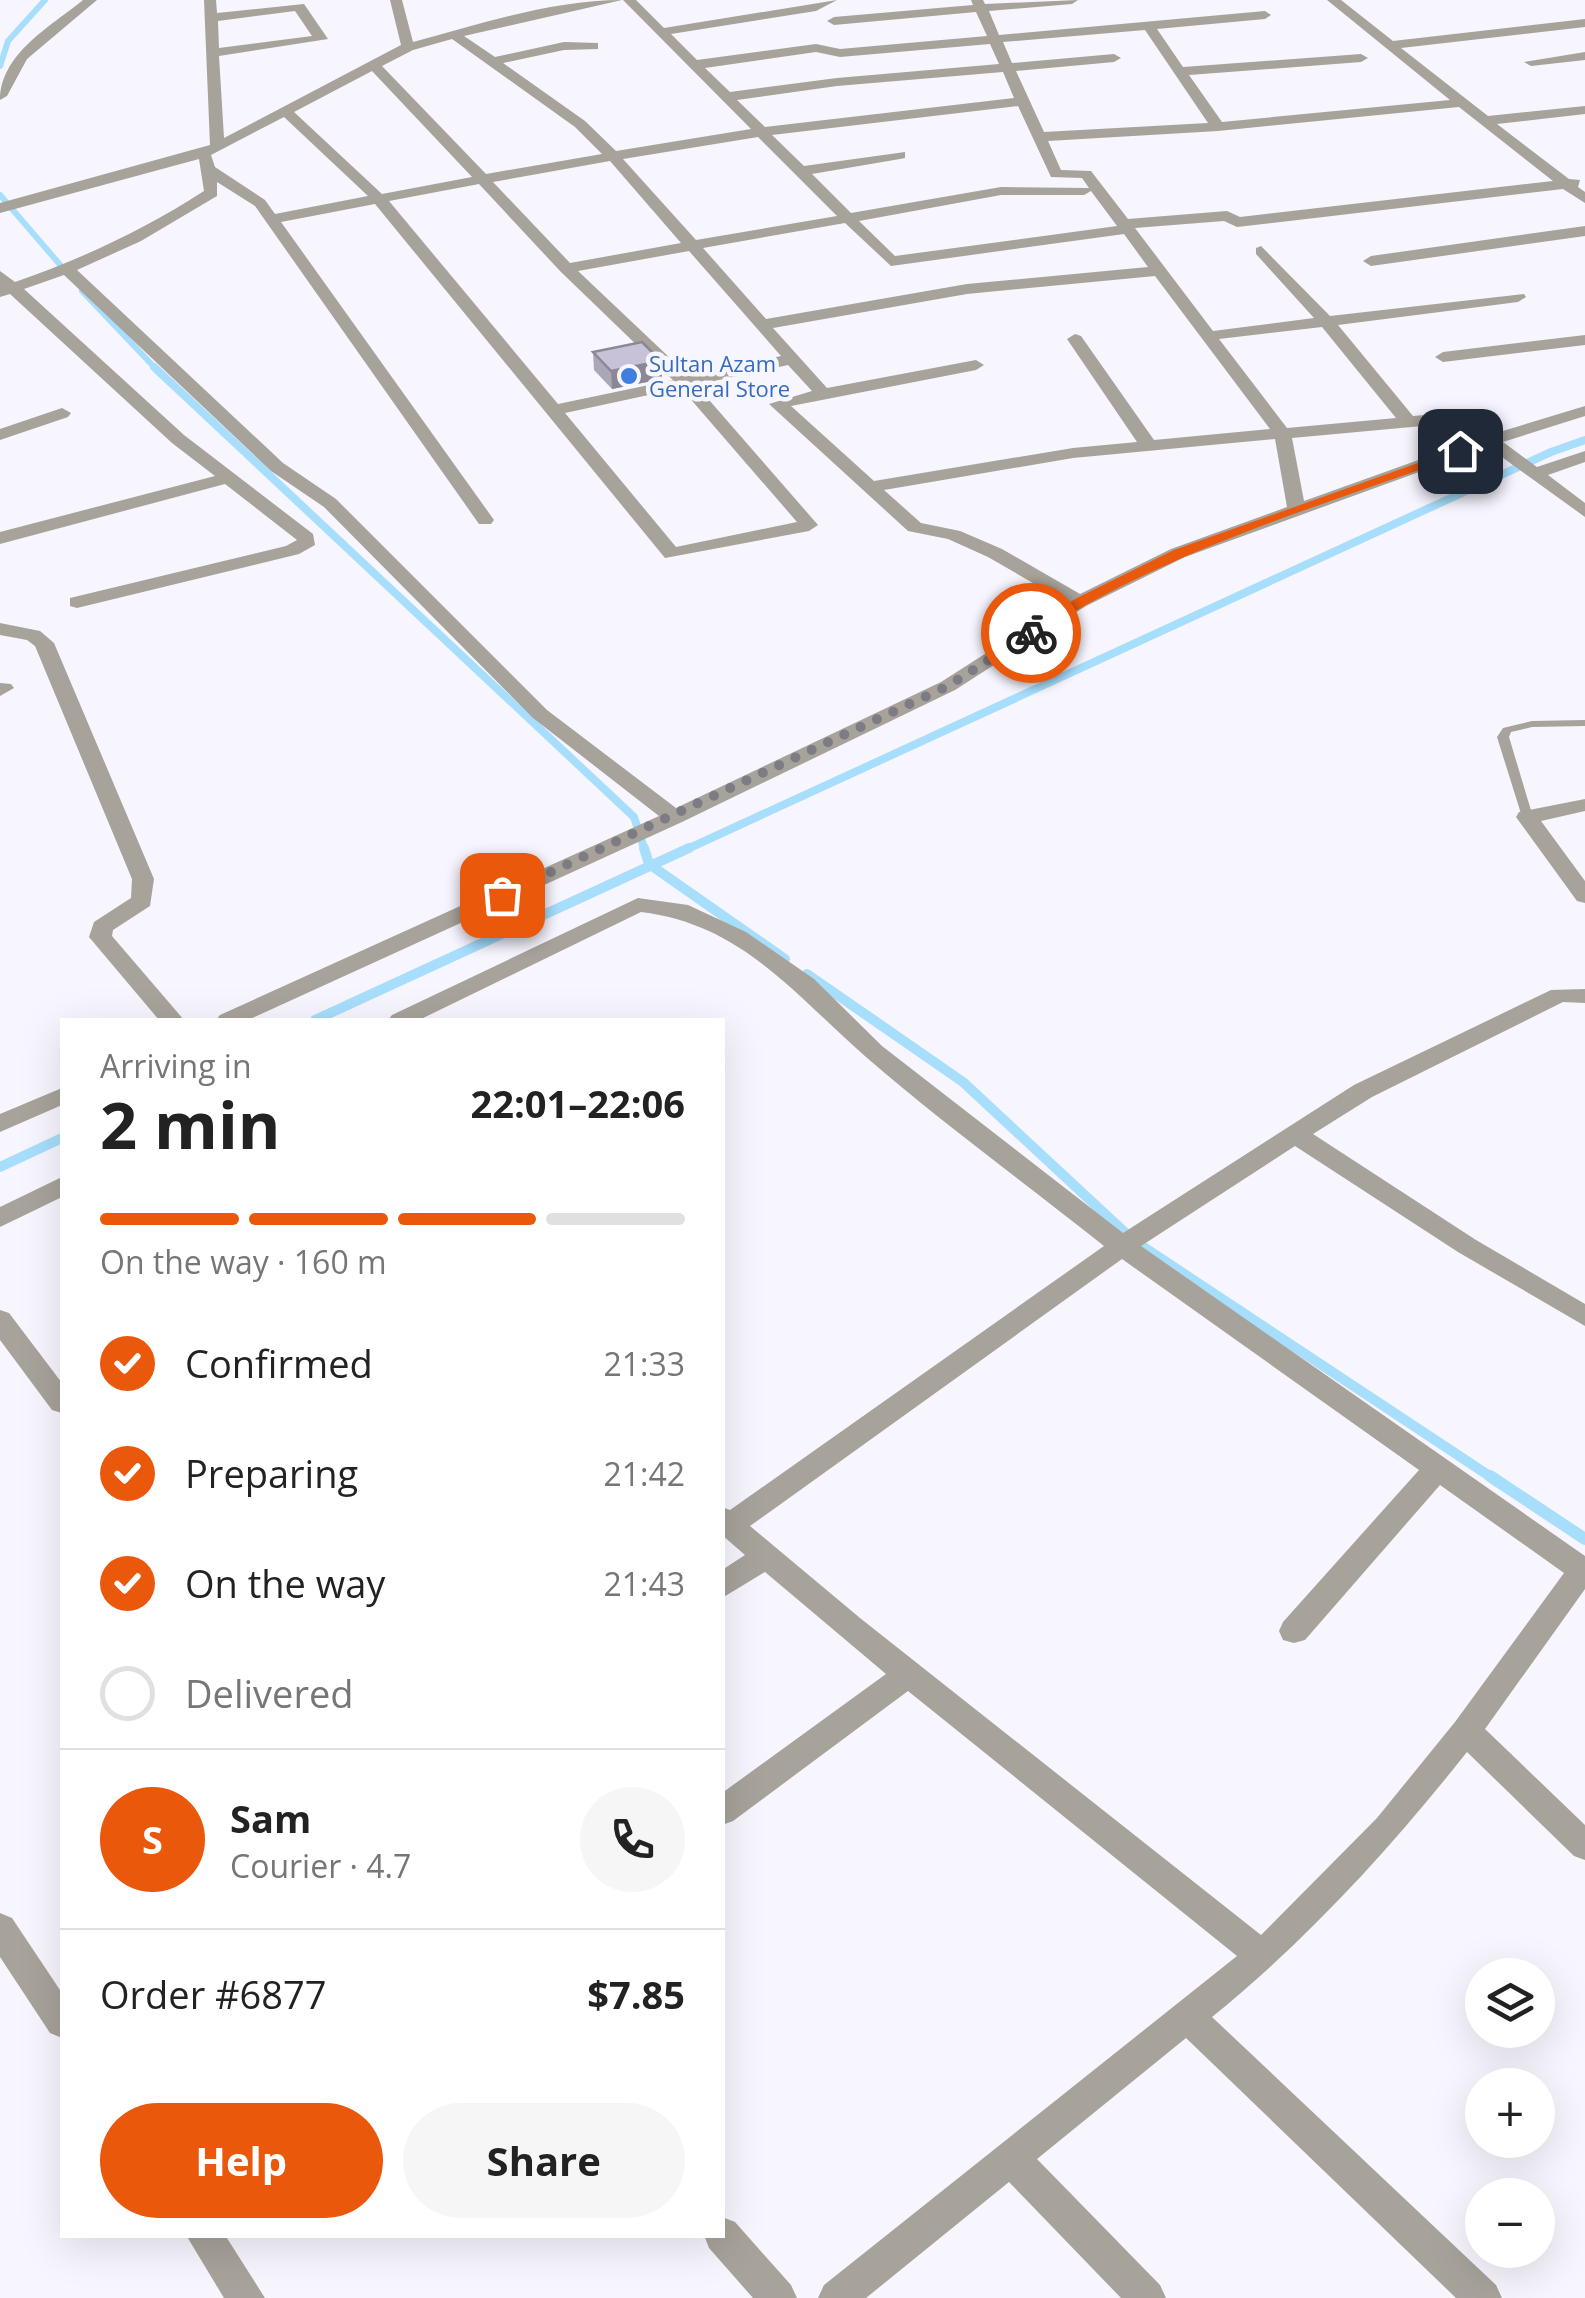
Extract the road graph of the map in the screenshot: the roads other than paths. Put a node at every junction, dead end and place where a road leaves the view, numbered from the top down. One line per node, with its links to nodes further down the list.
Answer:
1 (91, 0): 31 (street)
2 (210, 0): 11 (street)
3 (396, 0): 20 (street)
4 (616, 0): 16 (street)
5 (629, 0): 15 (street)
6 (832, 0): 15 (street)
7 (1072, 0): 9 (street)
8 (1334, 0): 18 (street)
9 (979, 4): 12 (street); 17 (street)
10 (1265, 15): 13 (street)
11 (211, 18): 21 (street); 21 (street)
12 (834, 21)
13 (1148, 24): 17 (street); 30 (street)
14 (1585, 24): 18 (street)
15 (662, 32): 28 (street)
16 (453, 34): 20 (street); 25 (street)
17 (993, 37): 28 (street); 29 (street)
18 (1392, 45): 34 (street)
19 (593, 46): 25 (street)
20 (408, 47): 27 (street)
21 (212, 53): 41 (street)
22 (1585, 56): 26 (street)
23 (1114, 58): 29 (street)
24 (1361, 58): 30 (street)
25 (492, 62): 43 (street)
26 (1531, 62)
27 (373, 64): 35 (street); 45 (street)
28 (694, 64): 32 (street)
29 (1008, 68): 32 (street); 33 (street)
30 (1182, 70): 38 (street)
31 (0, 96)
32 (726, 97): 39 (street)
33 (1023, 101): 39 (street); 40 (street)
34 (1462, 103): 37 (street); 38 (street)
35 (284, 110): 41 (street); 50 (street)
36 (1585, 110): 37 (street)
37 (1484, 121): 47 (street)
38 (1218, 126): 40 (street)
39 (761, 132): 43 (street); 44 (street)
40 (1040, 138): 48 (street)
41 (210, 156): 51 (street); 53 (street); 59 (street)
42 (900, 156): 44 (street)
43 (614, 157): 45 (street); 56 (street)
44 (800, 171): 52 (street)
45 (482, 180): 50 (street); 60 (street)
46 (1585, 182): 47 (street)
47 (1565, 186): 49 (street); 54 (street)
48 (1099, 191): 52 (street); 54 (street)
49 (1585, 198)
50 (378, 199): 53 (street); 74 (street)
51 (0, 208)
52 (846, 216): 54 (street); 56 (street)
53 (272, 219): 88 (street)
54 (1126, 226): 61 (street)
55 (1582, 235): 58 (street)
56 (694, 245): 60 (street); 65 (street)
57 (1261, 251): 64 (street)
58 (1371, 261)
59 (66, 268): 62 (street); 95 (street)
60 (566, 268): 72 (street)
61 (1159, 271): 65 (street); 66 (street)
62 (5, 285): 84 (street)
63 (1518, 297): 64 (street)
64 (1326, 322): 66 (street); 77 (street)
65 (761, 324): 70 (street)
66 (1208, 336): 79 (street)
67 (1075, 339): 81 (street)
68 (1585, 340): 69 (street)
69 (1442, 356)
70 (792, 359): 72 (street); 73 (street)
71 (976, 366): 73 (street)
72 (685, 382): 74 (street); 74 (street)
73 (824, 394): 85 (street)
74 (555, 410)
75 (1585, 411): 80 (street)
76 (62, 414): 78 (street)
77 (1409, 422): 79 (street); 80 (street)
78 (0, 435)
79 (1283, 435): 81 (street); 86 (street)
80 (1496, 444): 83 (street); 86 (street)
81 (1149, 446): 85 (street)
82 (1585, 456): 83 (street)
83 (1531, 471): 87 (street)
84 (229, 478): 89 (street); 90 (street)
85 (868, 487): 91 (street)
86 (1297, 511): 91 (street)
87 (1585, 512)
88 (485, 520)
89 (0, 538)
90 (77, 602)
91 (1080, 602): 95 (street)
92 (0, 629): 99 (street)
93 (1585, 723): 96 (lane)
94 (1585, 805): 96 (street)
95 (674, 817): 100 (street)
96 (1527, 817): 97 (street)
97 (1585, 896)
98 (1585, 996): 104 (street)
99 (170, 1018)
100 (232, 1018)
101 (404, 1018): 107 (street)
102 (60, 1097): 103 (street)
103 (0, 1124)
104 (1295, 1134): 107 (street); 108 (street)
105 (60, 1187): 106 (street)
106 (0, 1218)
107 (1122, 1246): 111 (street); 112 (street)
108 (1585, 1316)
109 (0, 1320): 110 (street)
110 (60, 1400)
111 (1437, 1469): 114 (street); 116 (street)
112 (726, 1522): 113 (street)
113 (767, 1556): 115 (street); 117 (street)
114 (1584, 1571): 118 (street)
115 (725, 1584)
116 (1294, 1631)
117 (908, 1674): 119 (street); 122 (street)
118 (1466, 1732): 120 (street); 122 (street)
119 (725, 1809)
120 (1585, 1846)
121 (0, 1928): 124 (street)
122 (1262, 1956): 123 (street)
123 (1187, 2016): 125 (street); 132 (street)
124 (60, 2019)
125 (1011, 2158): 130 (street); 131 (street)
126 (206, 2238): 128 (street)
127 (725, 2238): 129 (street)
128 (246, 2298)
129 (778, 2298)
130 (837, 2298)
131 (1147, 2298)
132 (1482, 2298)

